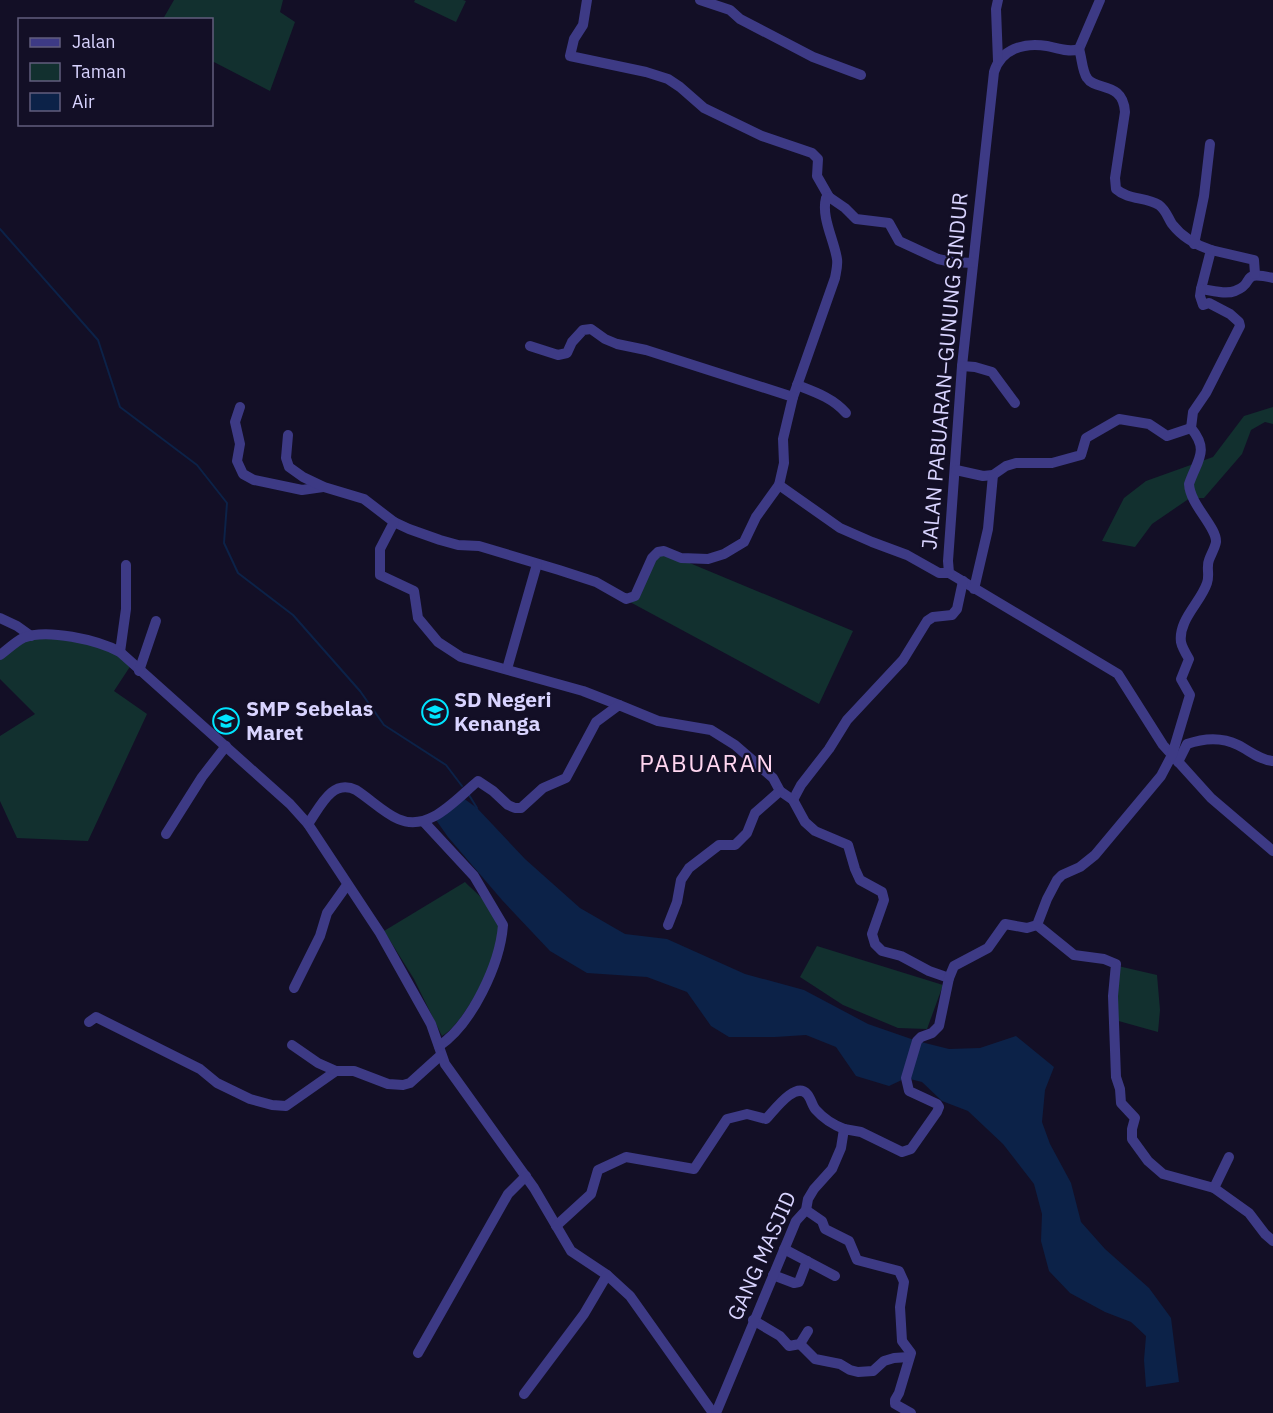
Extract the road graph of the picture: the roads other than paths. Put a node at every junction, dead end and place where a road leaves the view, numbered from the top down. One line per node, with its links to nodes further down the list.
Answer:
1 (587, 0): 9 (street)
2 (700, 0): 7 (street)
3 (998, 0): 6 (street, JALAN PABUARAN–GUNUNG SINDUR)
4 (1100, 0): 5 (street)
5 (1079, 49): 6 (street); 10 (street)
6 (998, 61): 12 (street, JALAN PABUARAN–GUNUNG SINDUR)
7 (861, 75)
8 (1210, 144): 10 (street)
9 (829, 197): 12 (street); 18 (street)
10 (1194, 244): 11 (street)
11 (1210, 250): 13 (street); 15 (street)
12 (973, 263): 17 (street, JALAN PABUARAN–GUNUNG SINDUR)
13 (1255, 274): 14 (street); 15 (street)
14 (1273, 278)
15 (1201, 289): 23 (street)
16 (530, 346): 19 (street)
17 (962, 366): 20 (street); 25 (street, JALAN PABUARAN–GUNUNG SINDUR)
18 (797, 385): 19 (street); 22 (street)
19 (793, 397): 27 (street)
20 (1015, 403)
21 (240, 407): 28 (street)
22 (846, 412)
23 (1191, 428): 26 (street); 44 (street)
24 (288, 435): 28 (street)
25 (956, 470): 26 (street); 32 (street, JALAN PABUARAN–GUNUNG SINDUR)
26 (993, 475): 34 (street)
27 (779, 485): 30 (street); 32 (street)
28 (324, 487): 29 (street)
29 (394, 522): 30 (street); 40 (street)
30 (537, 564): 40 (street)
31 (126, 565): 38 (street)
32 (950, 573): 33 (street, JALAN PABUARAN–GUNUNG SINDUR)
33 (963, 581): 34 (street, JALAN PABUARAN–GUNUNG SINDUR); 47 (street)
34 (974, 589): 44 (street, JALAN PABUARAN–GUNUNG SINDUR)
35 (0, 618): 37 (street)
36 (156, 621): 41 (street)
37 (31, 636): 38 (street); 39 (street)
38 (120, 652): 41 (street)
39 (0, 655)
40 (507, 669): 42 (street)
41 (139, 671): 43 (street)
42 (619, 705): 46 (street); 48 (street)
43 (226, 746): 49 (street); 50 (street)
44 (1175, 758): 45 (street); 51 (street, JALAN PABUARAN–GUNUNG SINDUR); 53 (street)
45 (1273, 761)
46 (780, 791): 47 (street); 54 (street)
47 (793, 800): 55 (street)
48 (424, 822): 49 (street); 59 (street)
49 (308, 824): 52 (street)
50 (166, 834)
51 (1273, 851)
52 (347, 885): 56 (street); 59 (street)
53 (1037, 925): 55 (street); 64 (street)
54 (668, 926)
55 (949, 978): 61 (street)
56 (294, 988)
57 (89, 1022): 60 (street)
58 (292, 1045): 60 (street)
59 (440, 1050): 60 (street); 63 (street)
60 (336, 1071)
61 (844, 1129): 65 (street, GANG MASJID); 66 (street)
62 (1229, 1157): 64 (street)
63 (526, 1176): 66 (street); 76 (street)
64 (1214, 1188): 67 (street)
65 (806, 1210): 68 (street, GANG MASJID); 77 (street)
66 (556, 1226): 70 (street)
67 (1273, 1240)
68 (784, 1249): 69 (street); 71 (street, GANG MASJID)
69 (807, 1261): 71 (street); 72 (street)
70 (608, 1275): 78 (street); 79 (street)
71 (773, 1275): 73 (street, GANG MASJID)
72 (835, 1276)
73 (753, 1320): 75 (street); 79 (street, GANG MASJID)
74 (808, 1331): 75 (street)
75 (800, 1344): 77 (street)
76 (418, 1353)
77 (909, 1357): 80 (street)
78 (524, 1394)
79 (714, 1413)
80 (911, 1413)

